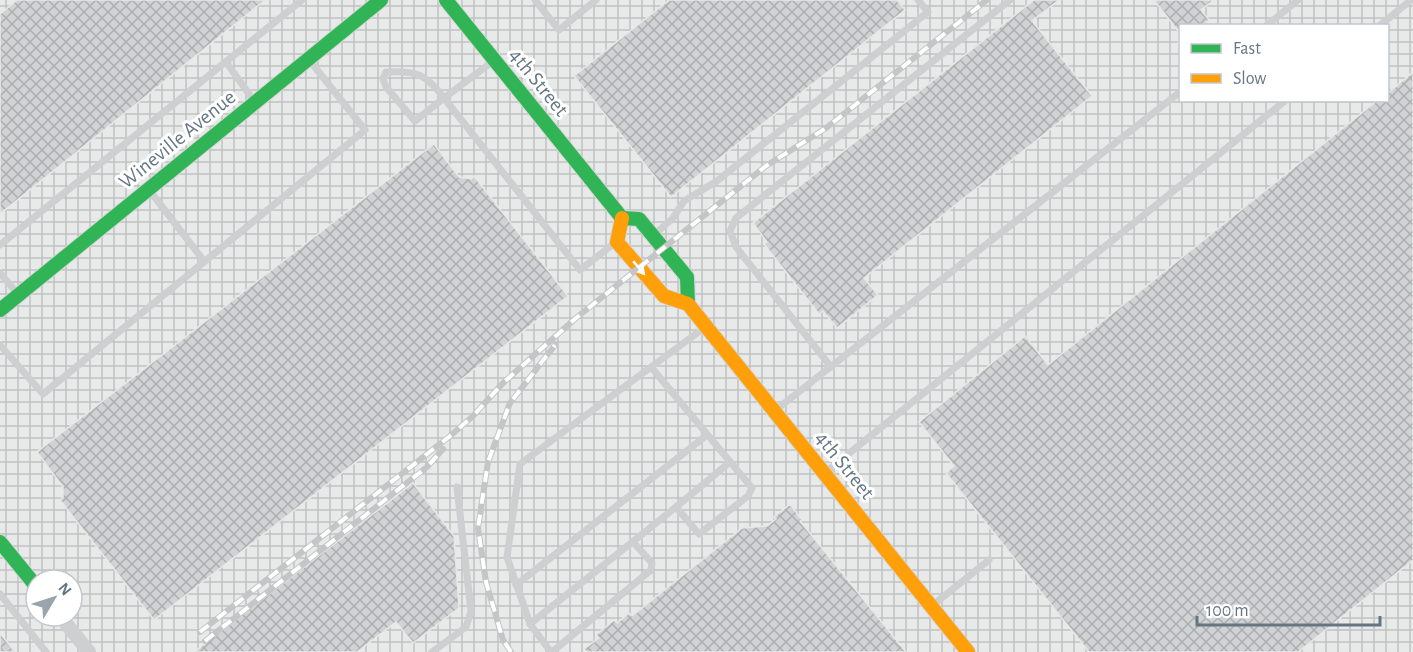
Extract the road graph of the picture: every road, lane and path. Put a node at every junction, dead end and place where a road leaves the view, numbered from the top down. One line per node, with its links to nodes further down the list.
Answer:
1 (302, 0): 14 (lane)
2 (381, 0): 12 (main road, Wineville Avenue)
3 (446, 0): 13 (main road, 4th Street)
4 (535, 0): 5 (lane)
5 (596, 0)
6 (918, 0): 21 (lane)
7 (1010, 0): 32 (lane)
8 (1298, 0): 10 (lane)
9 (1411, 0): 11 (lane)
10 (1268, 24)
11 (1381, 24)
12 (308, 59): 17 (main road, Wineville Avenue); 24 (lane)
13 (494, 60): 16 (lane); 20 (main road, 4th Street)
14 (226, 62): 17 (lane); 23 (lane)
15 (1179, 93): 32 (lane)
16 (444, 98): 16 (lane); 22 (lane)
17 (255, 102): 19 (main road, Wineville Avenue)
18 (1284, 102): 36 (lane)
19 (149, 189): 24 (lane); 26 (main road, Wineville Avenue)
20 (622, 218): 21 (main road, 4th Street); 22 (main road)
21 (653, 235): 27 (main road, 4th Street)
22 (617, 242): 27 (main road, 4th Street, one-way to 27)
23 (0, 245)
24 (204, 261): 30 (lane)
25 (0, 273): 26 (lane)
26 (18, 295): 28 (main road, Wineville Avenue)
27 (688, 304): 29 (main road, 4th Street)
28 (0, 310)
29 (706, 326): 31 (lane); 33 (main road, 4th Street)
30 (0, 345)
31 (651, 367): 34 (lane); 43 (lane)
32 (831, 367): 33 (lane)
33 (775, 411): 36 (main road, 4th Street)
34 (707, 435): 35 (lane); 43 (lane)
35 (730, 462): 38 (lane); 38 (lane)
36 (824, 473): 45 (main road, 4th Street)
37 (457, 488): 50 (lane)
38 (676, 507): 40 (lane)
39 (0, 542): 42 (main road)
40 (633, 542): 46 (lane); 51 (lane)
41 (989, 560): 45 (lane)
42 (24, 571)
43 (516, 585): 46 (lane)
44 (0, 594): 48 (lane)
45 (932, 606): 52 (main road, 4th Street)
46 (530, 624): 51 (lane)
47 (70, 628): 49 (street)
48 (46, 652)
49 (90, 652)
50 (432, 652)
51 (551, 652)
52 (968, 652)

